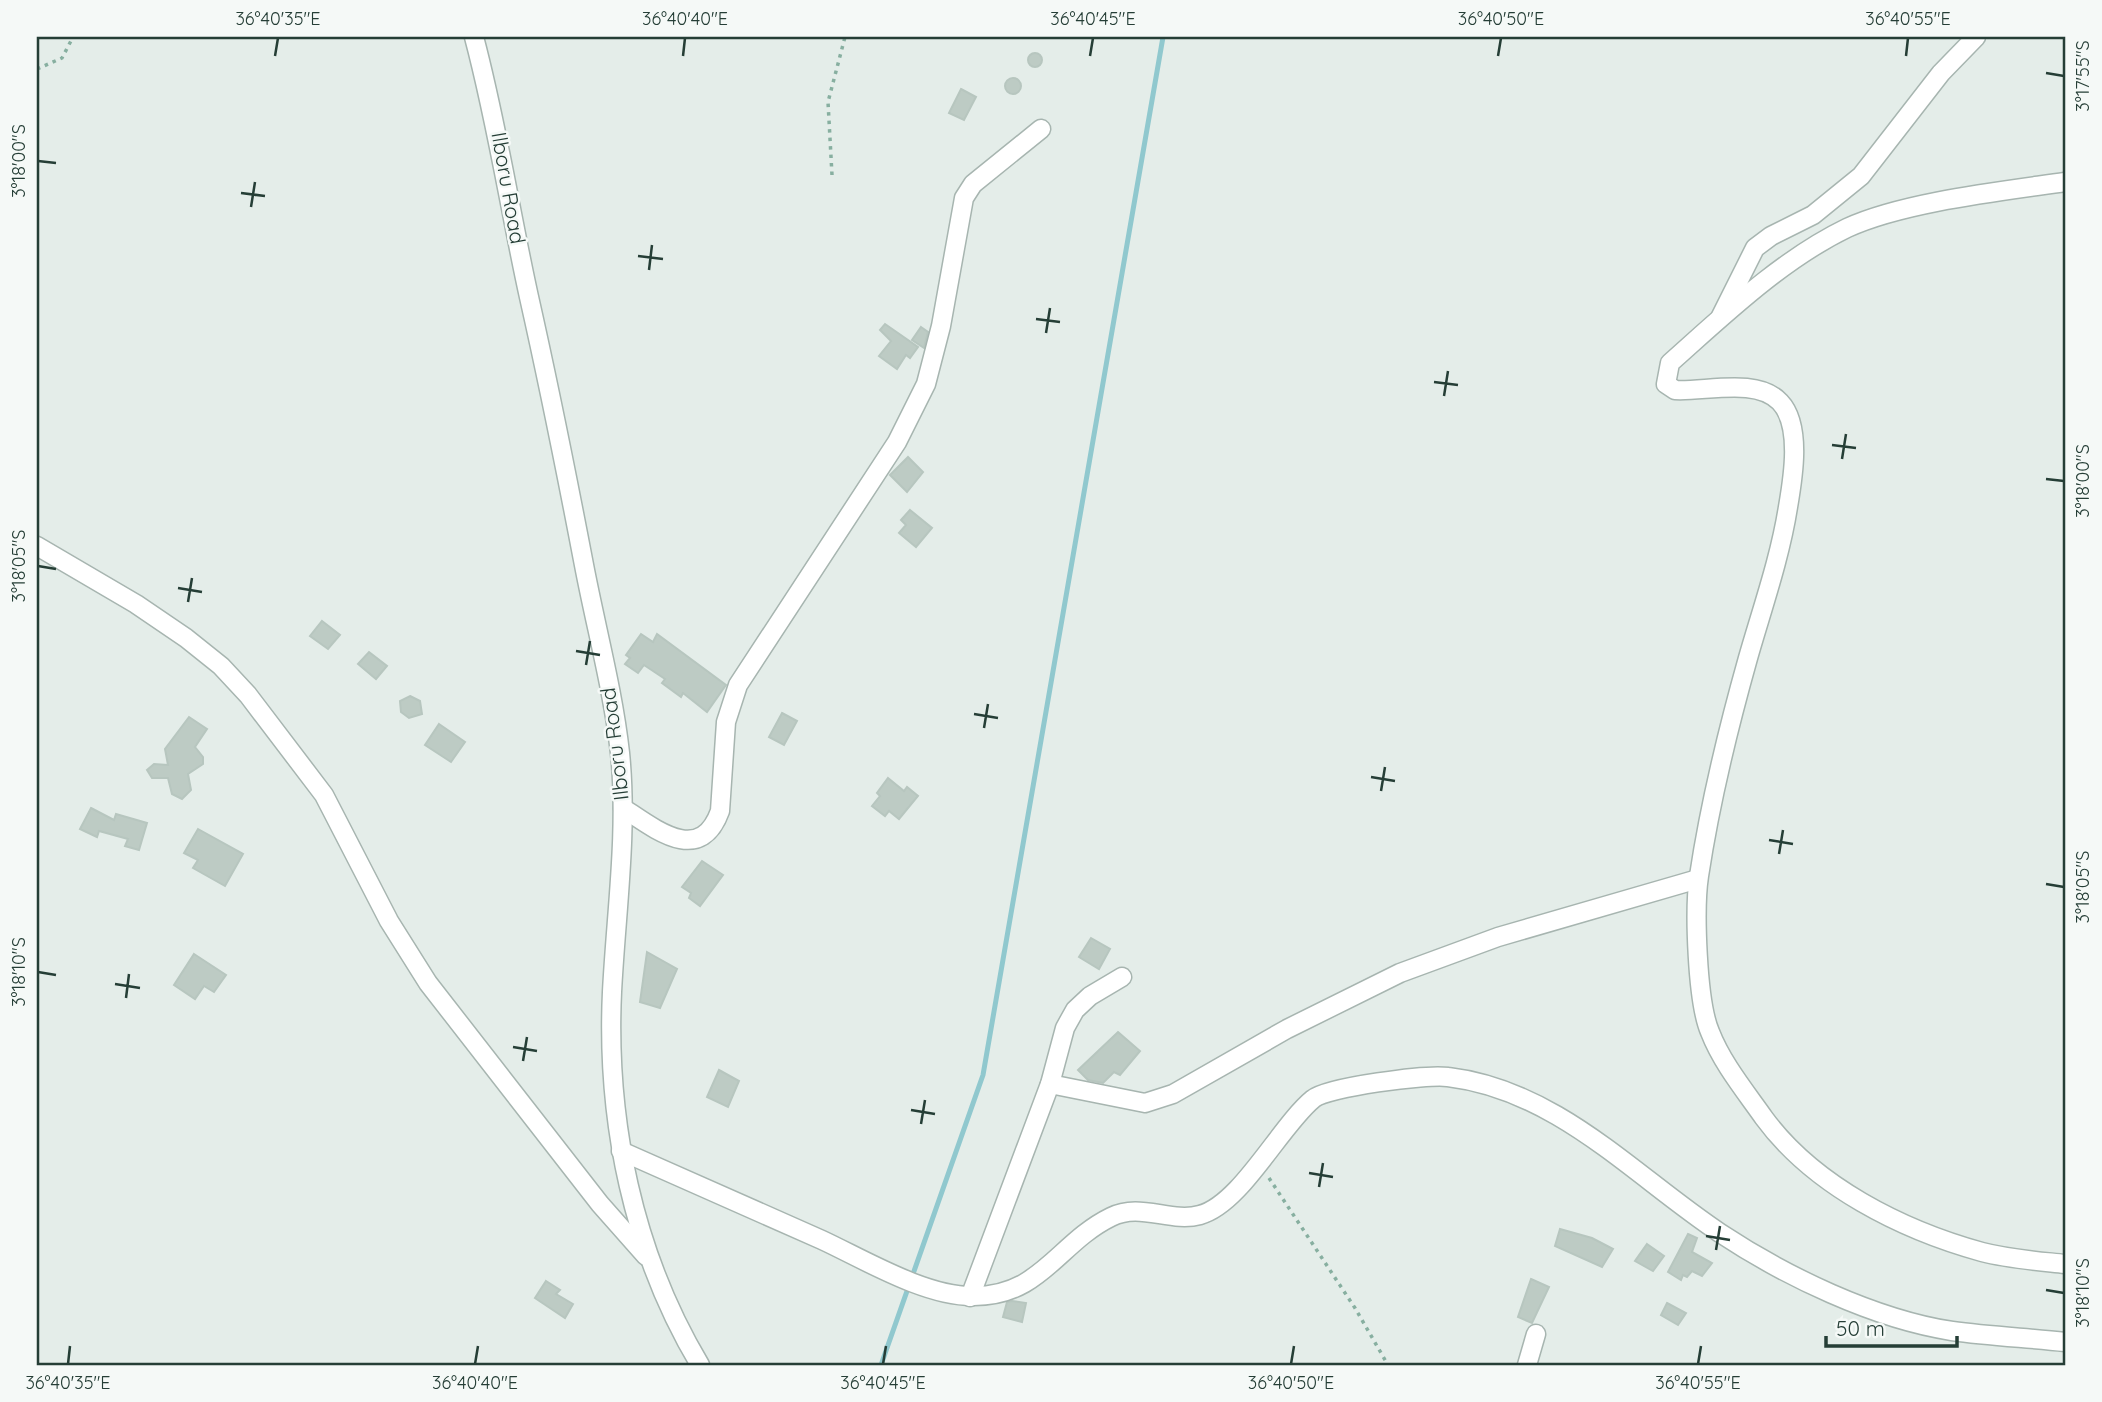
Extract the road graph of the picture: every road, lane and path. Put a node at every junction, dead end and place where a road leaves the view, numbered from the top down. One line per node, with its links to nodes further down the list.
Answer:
1 (73, 37): 5 (path)
2 (474, 37): 11 (street, Ilboru Road)
3 (845, 37): 7 (path)
4 (1976, 37): 9 (street)
5 (37, 69)
6 (1041, 129): 11 (street)
7 (832, 175)
8 (2065, 182): 9 (street)
9 (1720, 319): 12 (street)
10 (37, 545): 17 (street)
11 (623, 808): 15 (street, Ilboru Road)
12 (1698, 879): 14 (street); 18 (street)
13 (1122, 977): 14 (street)
14 (1050, 1084): 19 (street)
15 (621, 1151): 17 (street, Ilboru Road); 19 (street)
16 (1260, 1164): 19 (street); 21 (street); 23 (path)
17 (653, 1264): 22 (street, Ilboru Road)
18 (2065, 1264)
19 (970, 1297)
20 (1536, 1334): 24 (street)
21 (2065, 1342)
22 (701, 1365)
23 (1388, 1365)
24 (1527, 1365)

